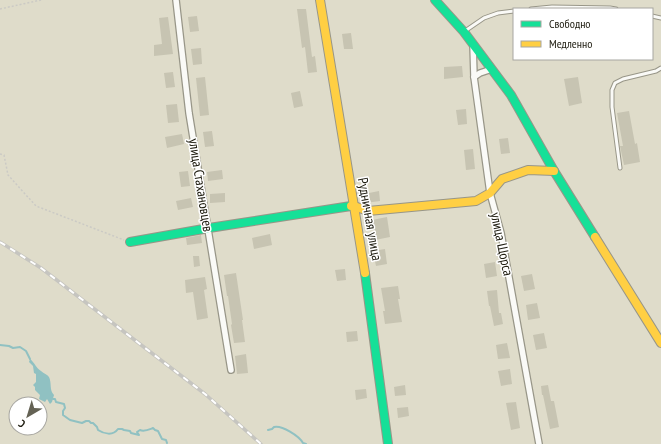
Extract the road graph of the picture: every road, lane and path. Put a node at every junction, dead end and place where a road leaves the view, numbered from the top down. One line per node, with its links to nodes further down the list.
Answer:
1 (41, 0): 7 (path)
2 (176, 0): 19 (street, улица Стахановцев)
3 (320, 0): 18 (street, Рудничная улица)
4 (435, 0): 9 (street)
5 (542, 8): 6 (lane)
6 (610, 8)
7 (0, 9)
8 (513, 11): 9 (lane)
9 (464, 32): 10 (street)
10 (473, 44): 12 (street); 13 (street, улица Щорса)
11 (661, 68): 15 (lane)
12 (492, 69): 13 (street); 16 (street)
13 (474, 77): 17 (street, улица Щорса)
14 (0, 154): 20 (path)
15 (620, 168)
16 (554, 171): 17 (street); 21 (street)
17 (490, 193): 18 (street); 24 (street, улица Щорса)
18 (354, 206): 19 (street); 23 (street, Рудничная улица)
19 (209, 228): 20 (street); 22 (street, улица Стахановцев)
20 (130, 242)
21 (661, 343)
22 (231, 370)
23 (388, 444)
24 (539, 444)

